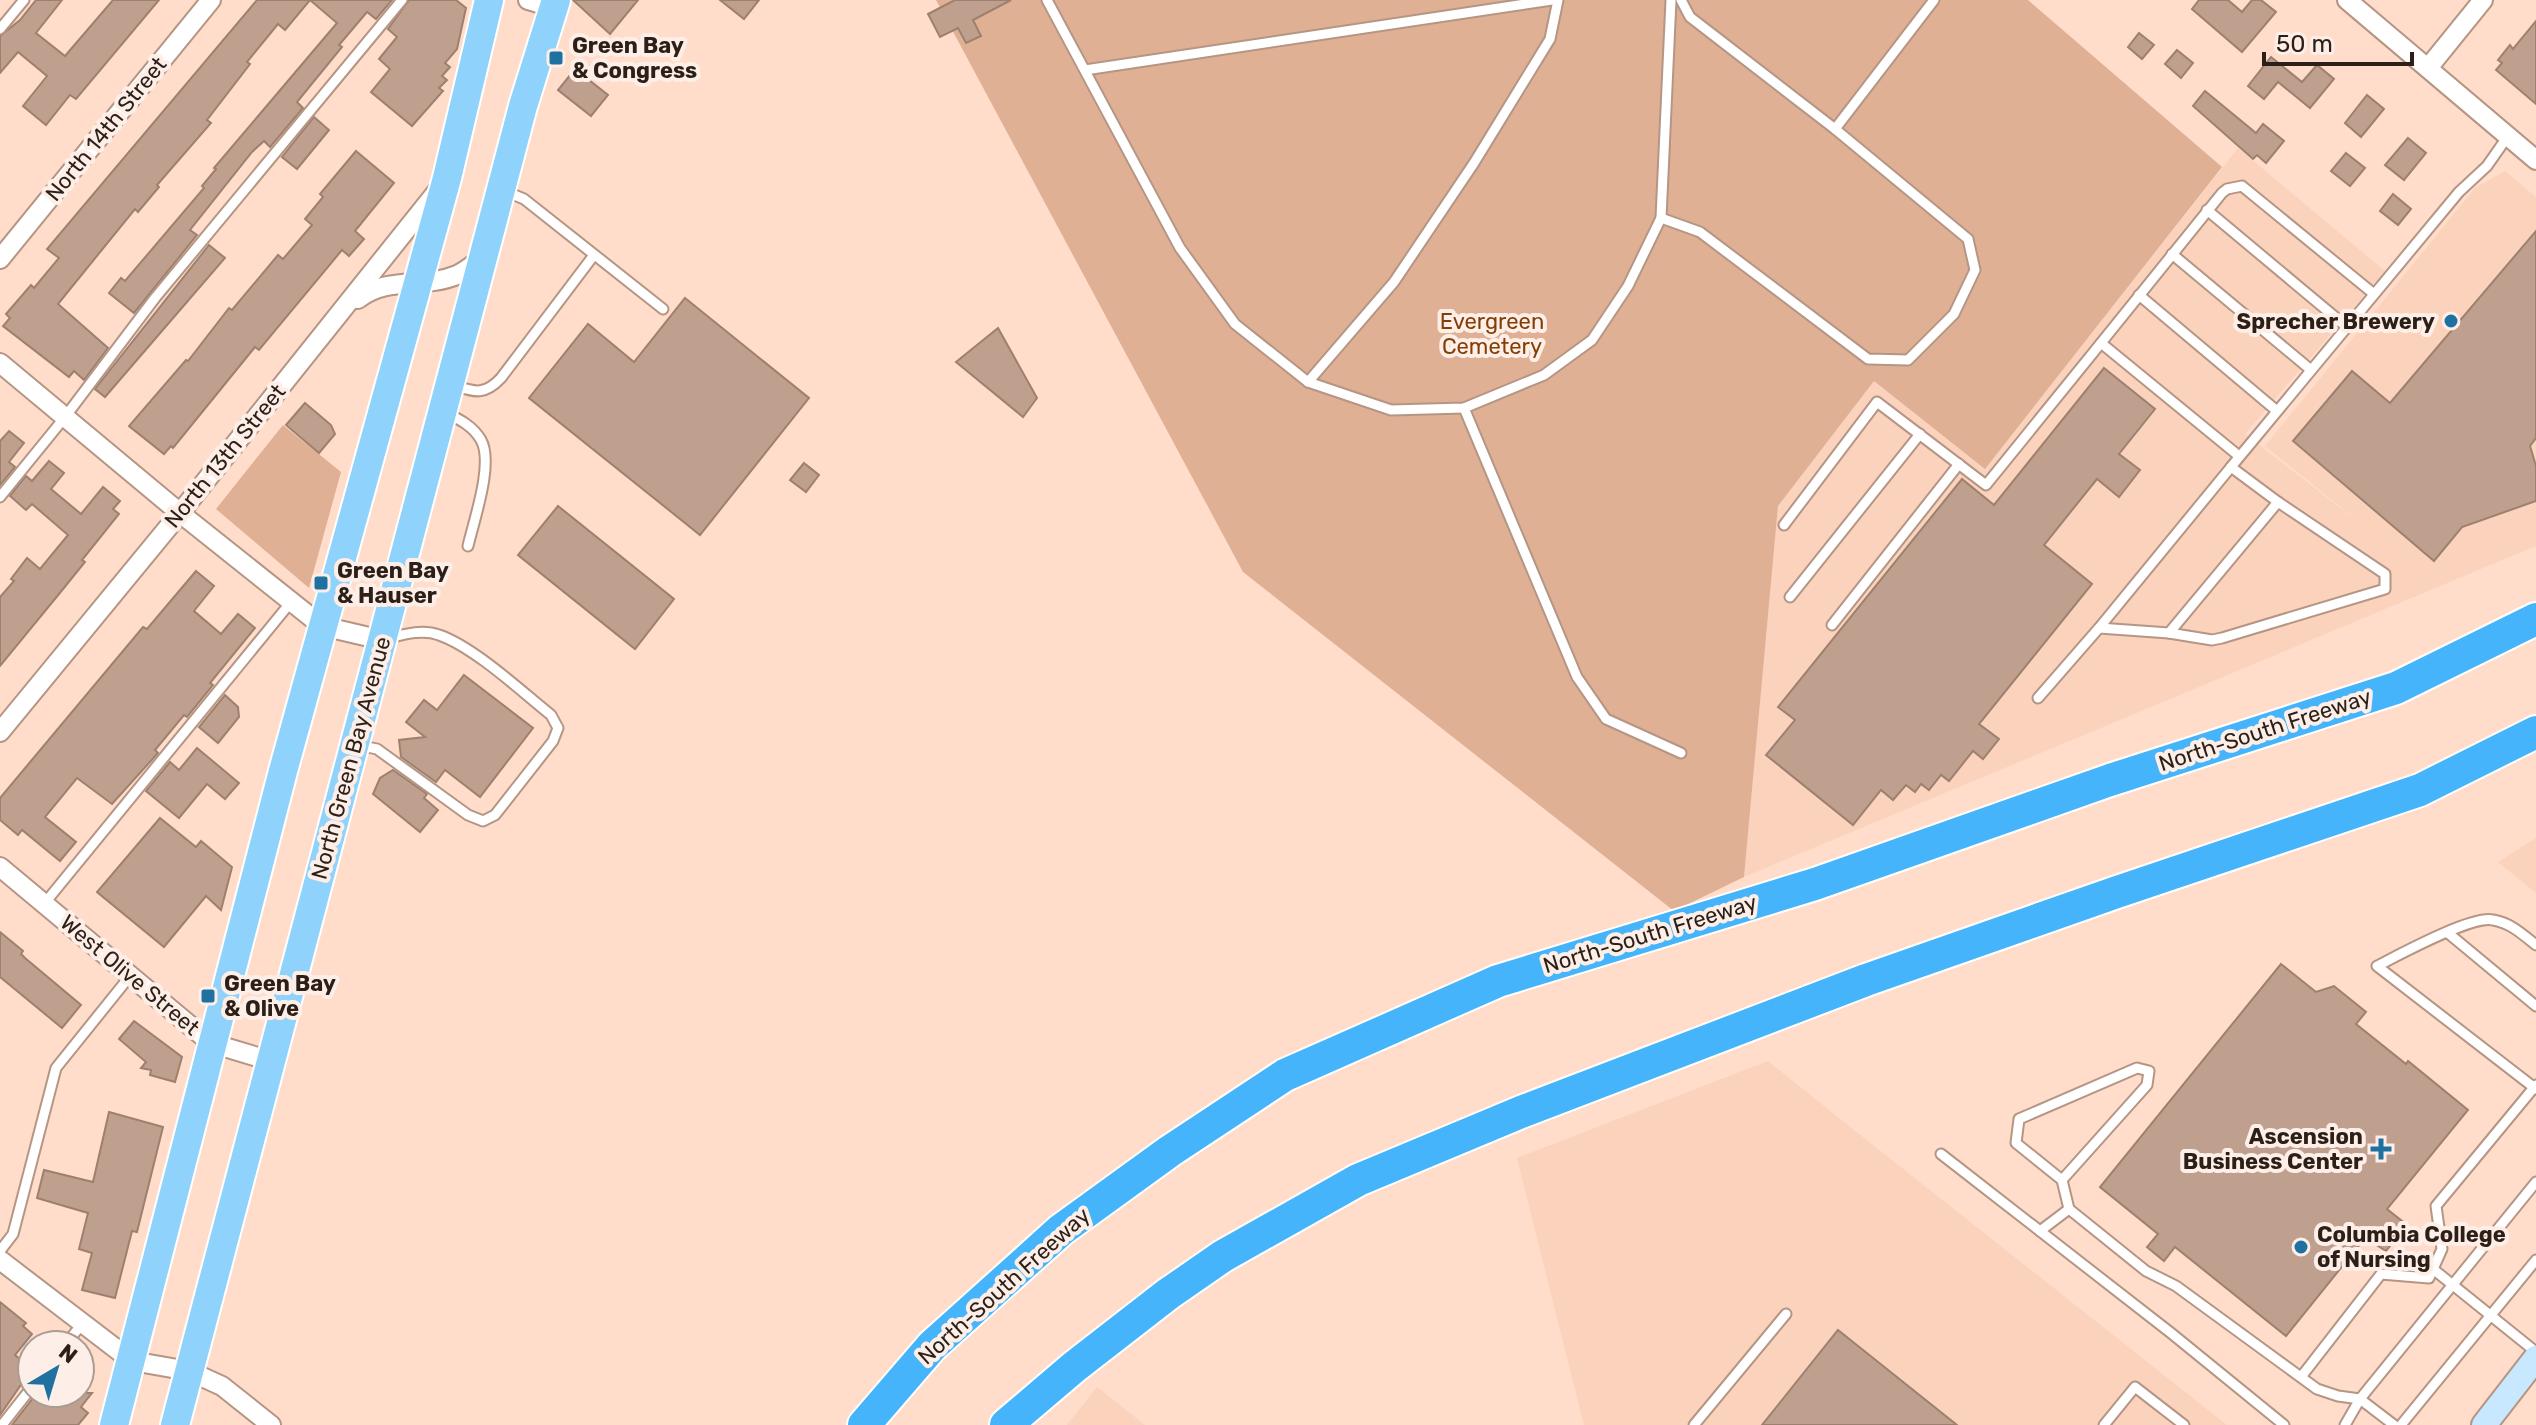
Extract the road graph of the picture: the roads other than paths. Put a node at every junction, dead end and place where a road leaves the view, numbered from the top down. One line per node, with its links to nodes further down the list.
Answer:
1 (24, 0): 13 (lane)
2 (211, 0): 26 (street, North 14th Street)
3 (402, 0): 40 (lane)
4 (489, 0): 19 (main road)
5 (1047, 0): 15 (lane)
6 (1555, 0): 15 (lane); 36 (lane)
7 (1671, 0): 22 (lane)
8 (1681, 0): 16 (lane)
9 (1934, 0): 16 (lane)
10 (2347, 0): 14 (street)
11 (2483, 0): 14 (street)
12 (546, 3): 20 (main road, North Green Bay Avenue)
13 (0, 29)
14 (2428, 68): 17 (street)
15 (1085, 70): 36 (lane)
16 (1835, 129): 22 (lane)
17 (2508, 136): 18 (street); 28 (lane)
18 (2536, 160)
19 (447, 178): 27 (main road); 31 (street, North 13th Street)
20 (501, 190): 24 (lane); 25 (main road, North Green Bay Avenue)
21 (2207, 210): 23 (lane); 28 (lane); 32 (lane)
22 (1661, 218): 38 (lane)
23 (2172, 254): 29 (lane); 35 (lane)
24 (594, 255): 30 (lane); 37 (lane)
25 (484, 257): 27 (street); 37 (main road, North Green Bay Avenue)
26 (0, 259)
27 (418, 284): 31 (street); 54 (main road)
28 (2374, 294): 32 (lane)
29 (2139, 295): 33 (lane); 39 (lane)
30 (663, 309)
31 (340, 314): 47 (street, North 13th Street)
32 (2347, 327): 35 (lane)
33 (2101, 343): 42 (lane); 43 (lane)
34 (0, 363): 40 (street)
35 (2311, 370): 39 (lane)
36 (1308, 382): 38 (lane)
37 (446, 398): 49 (lane); 57 (main road, North Green Bay Avenue)
38 (1464, 408): 62 (lane)
39 (2277, 411): 42 (lane)
40 (65, 417): 45 (lane); 47 (street)
41 (1920, 434): 43 (lane); 48 (lane); 50 (lane)
42 (2239, 456): 44 (lane)
43 (1959, 464): 53 (lane)
44 (2231, 467): 46 (lane); 55 (lane)
45 (0, 497)
46 (2278, 502): 56 (lane); 56 (lane)
47 (180, 513): 51 (street); 59 (street, North 13th Street)
48 (1784, 525)
49 (468, 546)
50 (1790, 597)
51 (291, 602): 54 (street); 66 (lane)
52 (2536, 619): 100 (highway, North-South Freeway)
53 (1832, 625)
54 (322, 626): 57 (street); 71 (main road)
55 (2099, 628): 56 (lane); 58 (lane)
56 (2169, 633)
57 (382, 640): 61 (main road, North Green Bay Avenue); 61 (lane)
58 (2038, 698)
59 (0, 732)
60 (2536, 732): 64 (highway)
61 (354, 744): 72 (main road, North Green Bay Avenue)
62 (1681, 753)
63 (2536, 756): 64 (highway)
64 (2420, 790): 91 (highway)
65 (0, 867): 66 (street, West Olive Street)
66 (44, 904): 69 (street, West Olive Street)
67 (2448, 933): 68 (lane); 70 (lane); 73 (lane)
68 (2536, 945)
69 (130, 976): 71 (street, West Olive Street); 79 (lane)
70 (2536, 1006)
71 (211, 1043): 72 (street, West Olive Street); 90 (main road)
72 (271, 1061): 92 (main road, North Green Bay Avenue)
73 (2535, 1087): 82 (lane)
74 (1941, 1154): 78 (lane)
75 (2062, 1180): 75 (lane); 77 (lane)
76 (2536, 1182): 83 (lane)
77 (2069, 1209): 78 (lane); 93 (lane)
78 (2040, 1231): 106 (lane)
79 (0, 1251)
80 (0, 1260): 86 (street)
81 (2536, 1260): 85 (lane)
82 (2433, 1269): 83 (lane); 93 (lane)
83 (2452, 1285): 85 (lane); 94 (lane)
84 (1786, 1314): 103 (lane)
85 (2489, 1317): 88 (lane); 109 (lane)
86 (82, 1324): 87 (lane); 90 (street)
87 (78, 1329)
88 (2536, 1352)
89 (2536, 1358): 110 (main road)
90 (132, 1361): 92 (street); 97 (main road)
91 (1074, 1367): 101 (highway); 102 (highway)
92 (189, 1371): 98 (main road, North Green Bay Avenue); 99 (street)
93 (2301, 1377): 94 (lane)
94 (2360, 1399): 107 (lane); 108 (lane)
95 (16, 1407): 96 (lane)
96 (2, 1425)
97 (114, 1425)
98 (175, 1425)
99 (271, 1425)
100 (864, 1425)
101 (1006, 1425)
102 (1024, 1425)
103 (1694, 1425)
104 (2104, 1425): 105 (lane)
105 (2184, 1425)
106 (2284, 1425)
107 (2345, 1425)
108 (2394, 1425)
109 (2401, 1425)
110 (2484, 1425)

